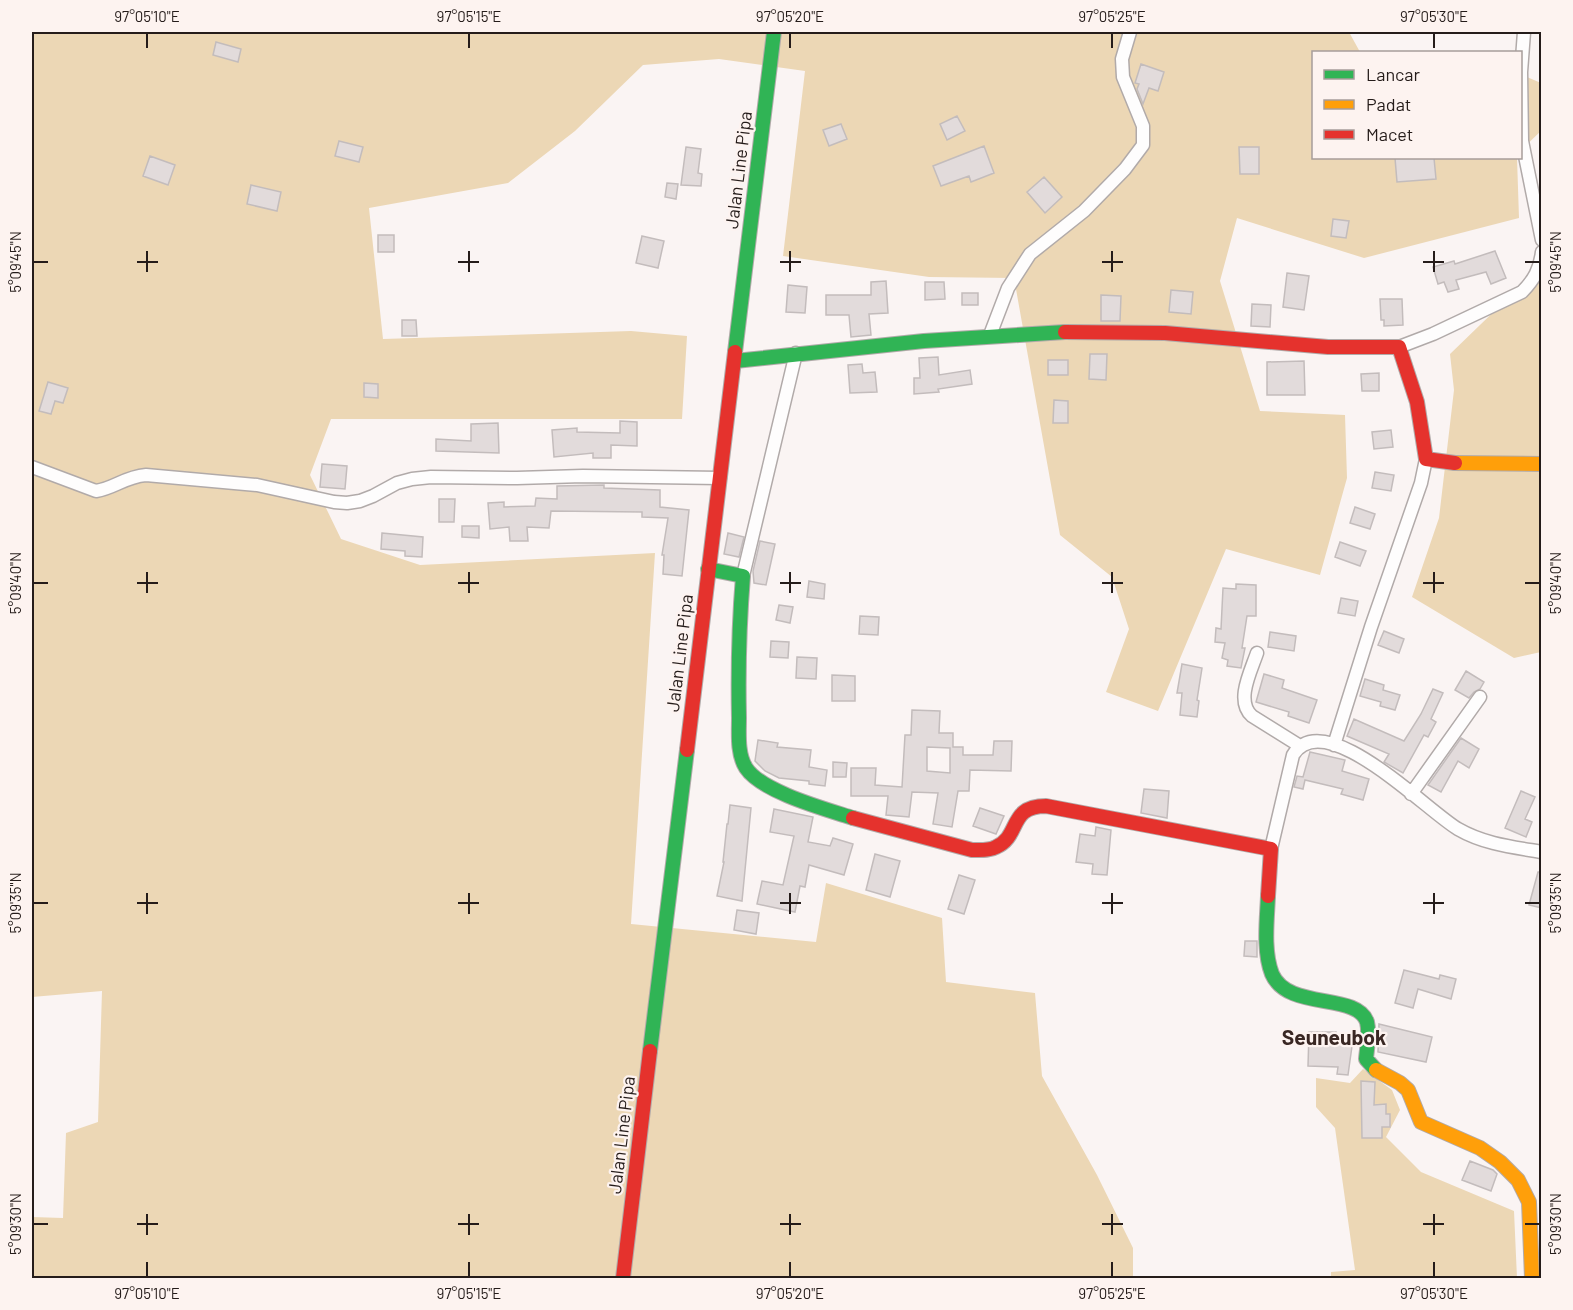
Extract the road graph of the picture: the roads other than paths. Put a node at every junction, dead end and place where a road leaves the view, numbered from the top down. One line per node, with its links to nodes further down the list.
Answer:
1 (774, 32): 11 (street, Jalan Line Pipa)
2 (1130, 32): 8 (street)
3 (1524, 32): 4 (street)
4 (1522, 59)
5 (1522, 141): 6 (street)
6 (1542, 240)
7 (1542, 252): 9 (street)
8 (990, 335): 9 (street); 10 (street)
9 (1399, 347): 12 (street)
10 (796, 353): 11 (street); 17 (street)
11 (735, 361): 15 (street, Jalan Line Pipa)
12 (1426, 459): 13 (street); 20 (street)
13 (1542, 464)
14 (32, 467): 15 (street)
15 (720, 478): 16 (street, Jalan Line Pipa)
16 (708, 568): 17 (street); 25 (street, Jalan Line Pipa)
17 (742, 576): 23 (street)
18 (1257, 653): 21 (street)
19 (1480, 697): 22 (street)
20 (1334, 745): 21 (street); 22 (street)
21 (1300, 746): 23 (street)
22 (1411, 794): 24 (street)
23 (1271, 849): 26 (street)
24 (1542, 852)
25 (623, 1278)
26 (1532, 1278)

